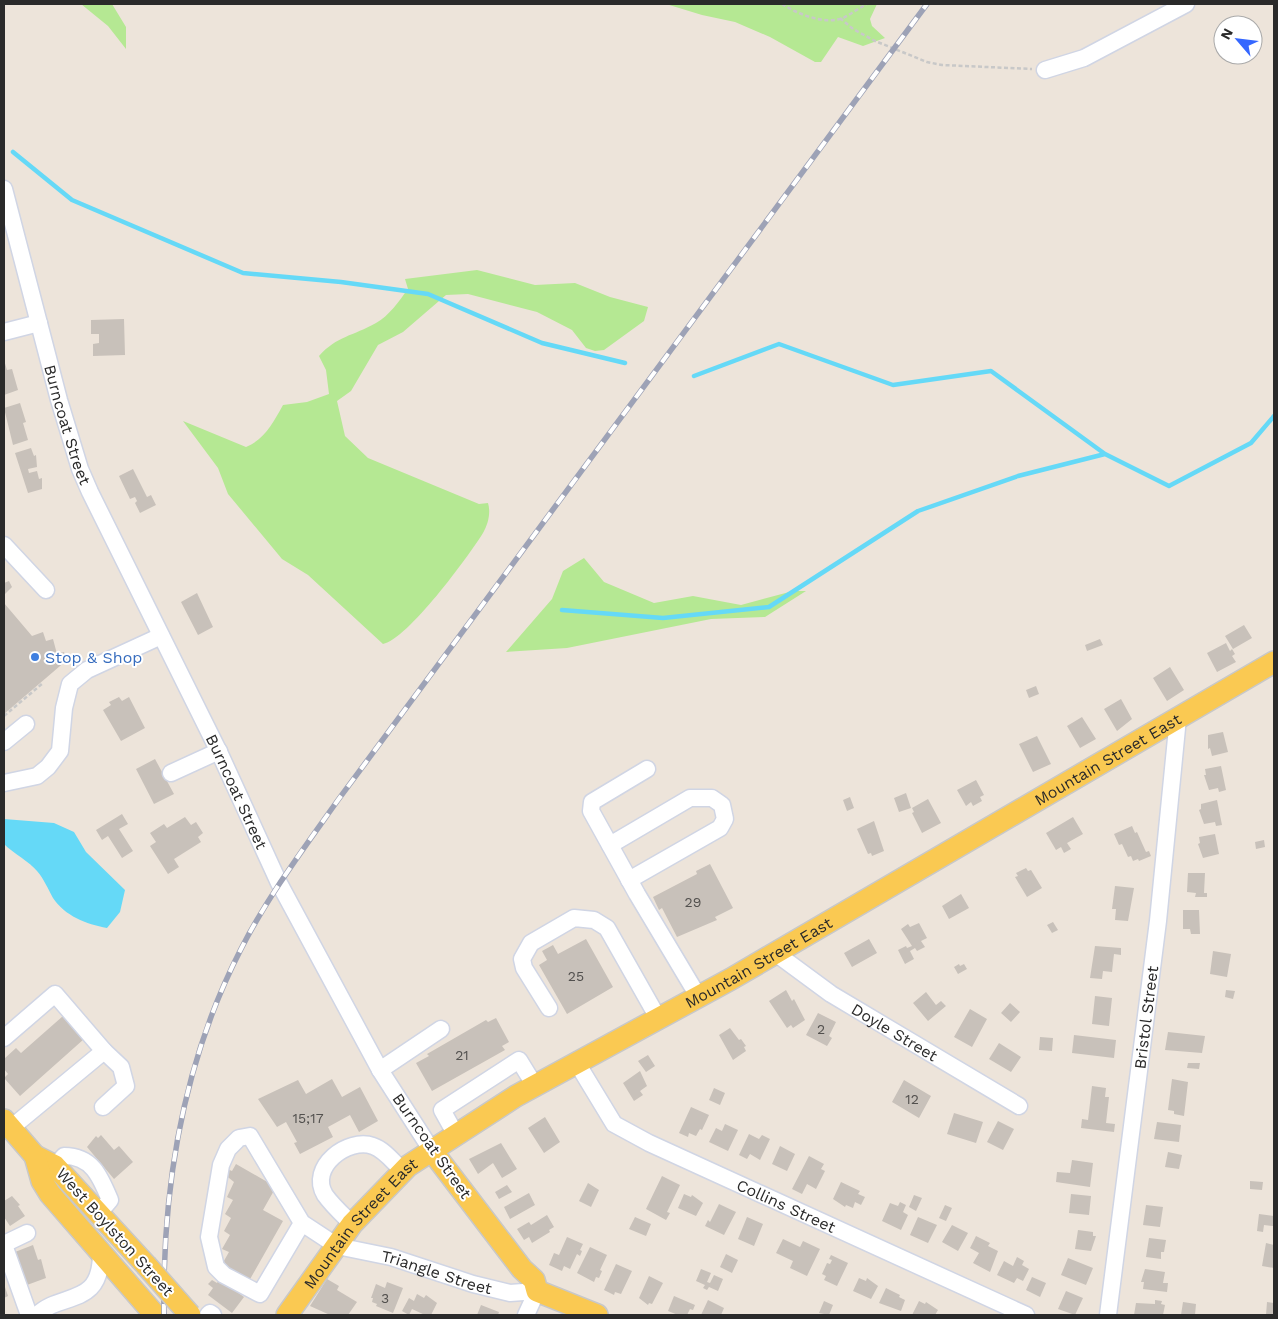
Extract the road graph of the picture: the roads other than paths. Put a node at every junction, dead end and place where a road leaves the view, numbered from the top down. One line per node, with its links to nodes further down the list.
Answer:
1 (1186, 4): 2 (street)
2 (1045, 70)
3 (4, 189): 4 (street, Burncoat Street)
4 (39, 323): 5 (street); 8 (street, Burncoat Street)
5 (4, 332)
6 (4, 545): 7 (street)
7 (46, 590)
8 (161, 636): 13 (street, Burncoat Street); 16 (street)
9 (1274, 662): 10 (main road, Mountain Street East)
10 (1178, 718): 19 (main road, Mountain Street East); 53 (street, Bristol Street)
11 (26, 724): 12 (street)
12 (4, 742)
13 (219, 751): 15 (street); 27 (street, Burncoat Street)
14 (647, 769): 17 (street)
15 (171, 773)
16 (4, 783)
17 (610, 845): 18 (street); 18 (street)
18 (629, 880): 20 (street)
19 (774, 952): 20 (main road, Mountain Street East); 29 (street, Doyle Street)
20 (698, 996): 22 (main road, Mountain Street East)
21 (549, 1008): 22 (street)
22 (658, 1018): 26 (main road, Mountain Street East)
23 (441, 1029): 27 (street)
24 (4, 1038): 25 (street)
25 (104, 1051): 30 (street); 31 (street)
26 (577, 1063): 28 (main road, Mountain Street East); 52 (street, Collins Street)
27 (380, 1070): 33 (street, Burncoat Street)
28 (535, 1086): 32 (main road, Mountain Street East); 32 (street)
29 (1019, 1106)
30 (104, 1107)
31 (7, 1124): 34 (main road, West Boylston Street)
32 (456, 1135): 33 (main road, Mountain Street East)
33 (432, 1151): 35 (main road, Mountain Street East); 42 (main road, Burncoat Street)
34 (35, 1156): 41 (main road, West Boylston Street); 46 (main road, West Boylston Street, bridge)
35 (403, 1171): 37 (main road, Mountain Street East); 37 (street)
36 (302, 1223): 36 (street); 40 (street)
37 (352, 1224): 40 (main road, Mountain Street East)
38 (27, 1233): 39 (street)
39 (4, 1245): 44 (street)
40 (337, 1246): 42 (street, Triangle Street); 49 (main road, Mountain Street East)
41 (101, 1253): 43 (main road, West Boylston Street); 45 (street)
42 (537, 1291): 50 (street); 51 (main road)
43 (151, 1310)
44 (29, 1315)
45 (38, 1315)
46 (190, 1315)
47 (208, 1315): 48 (street)
48 (213, 1315)
49 (287, 1315)
50 (526, 1315)
51 (597, 1315)
52 (1026, 1315)
53 (1108, 1315)

